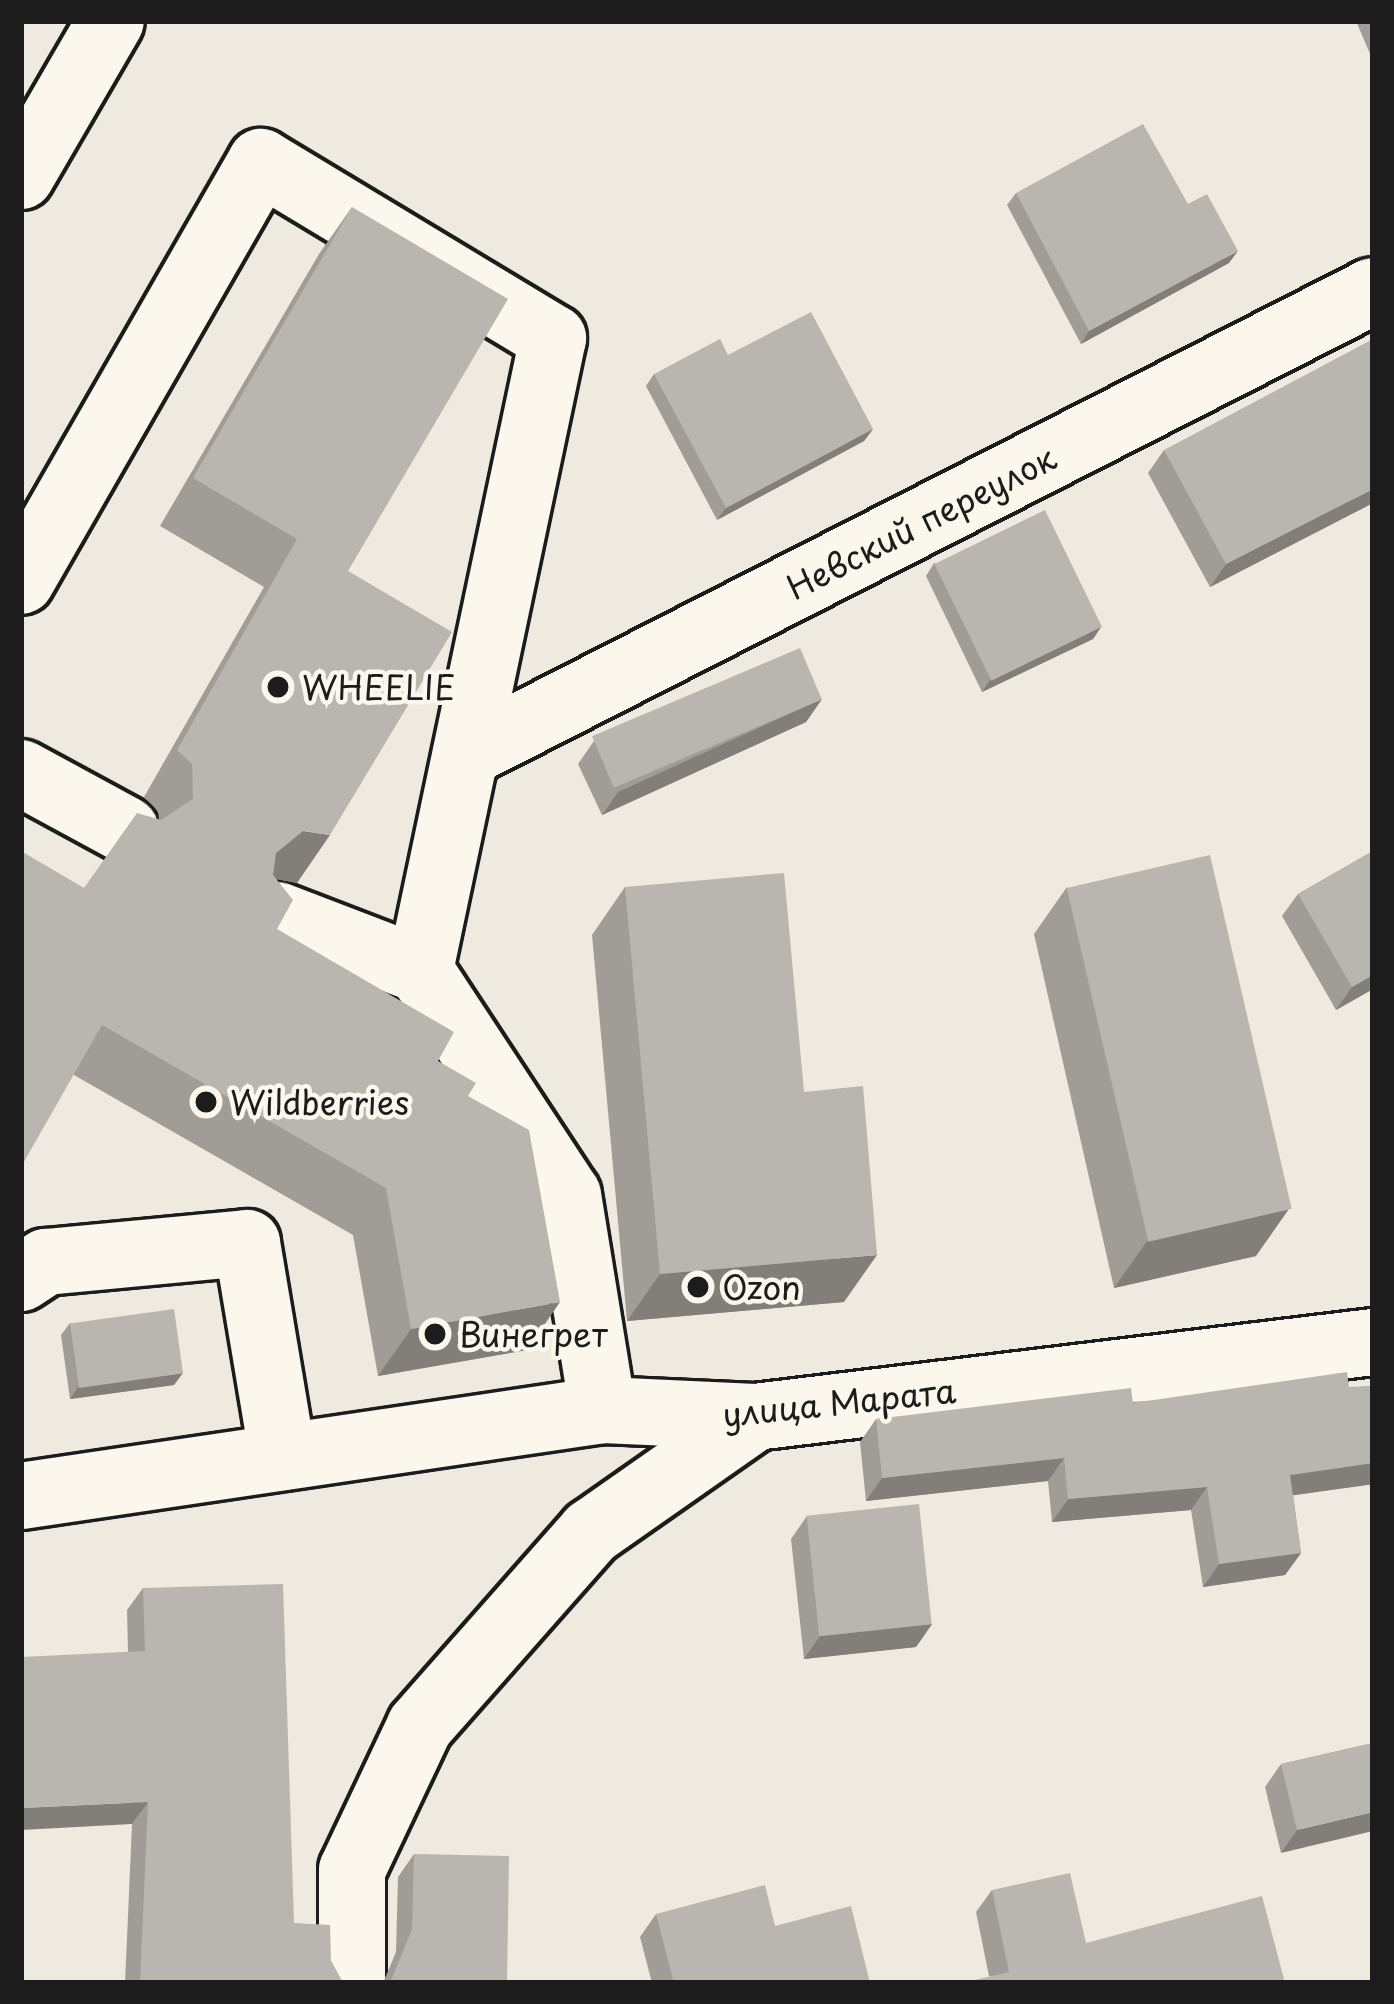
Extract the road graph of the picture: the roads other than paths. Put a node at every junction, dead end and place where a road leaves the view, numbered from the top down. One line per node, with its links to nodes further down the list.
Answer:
1 (111, 21): 2 (street)
2 (21, 176)
3 (1373, 291): 5 (street, Невский переулок)
4 (21, 581): 5 (street)
5 (468, 753): 9 (street)
6 (21, 772): 7 (street)
7 (126, 830)
8 (278, 915): 9 (street)
9 (420, 970): 12 (street)
10 (21, 1278): 14 (street)
11 (1373, 1342): 13 (street, улица Марата)
12 (603, 1410): 13 (street, улица Марата); 14 (street, улица Марата)
13 (755, 1418): 16 (street)
14 (283, 1457): 15 (street, улица Марата)
15 (21, 1496)
16 (352, 1983)

